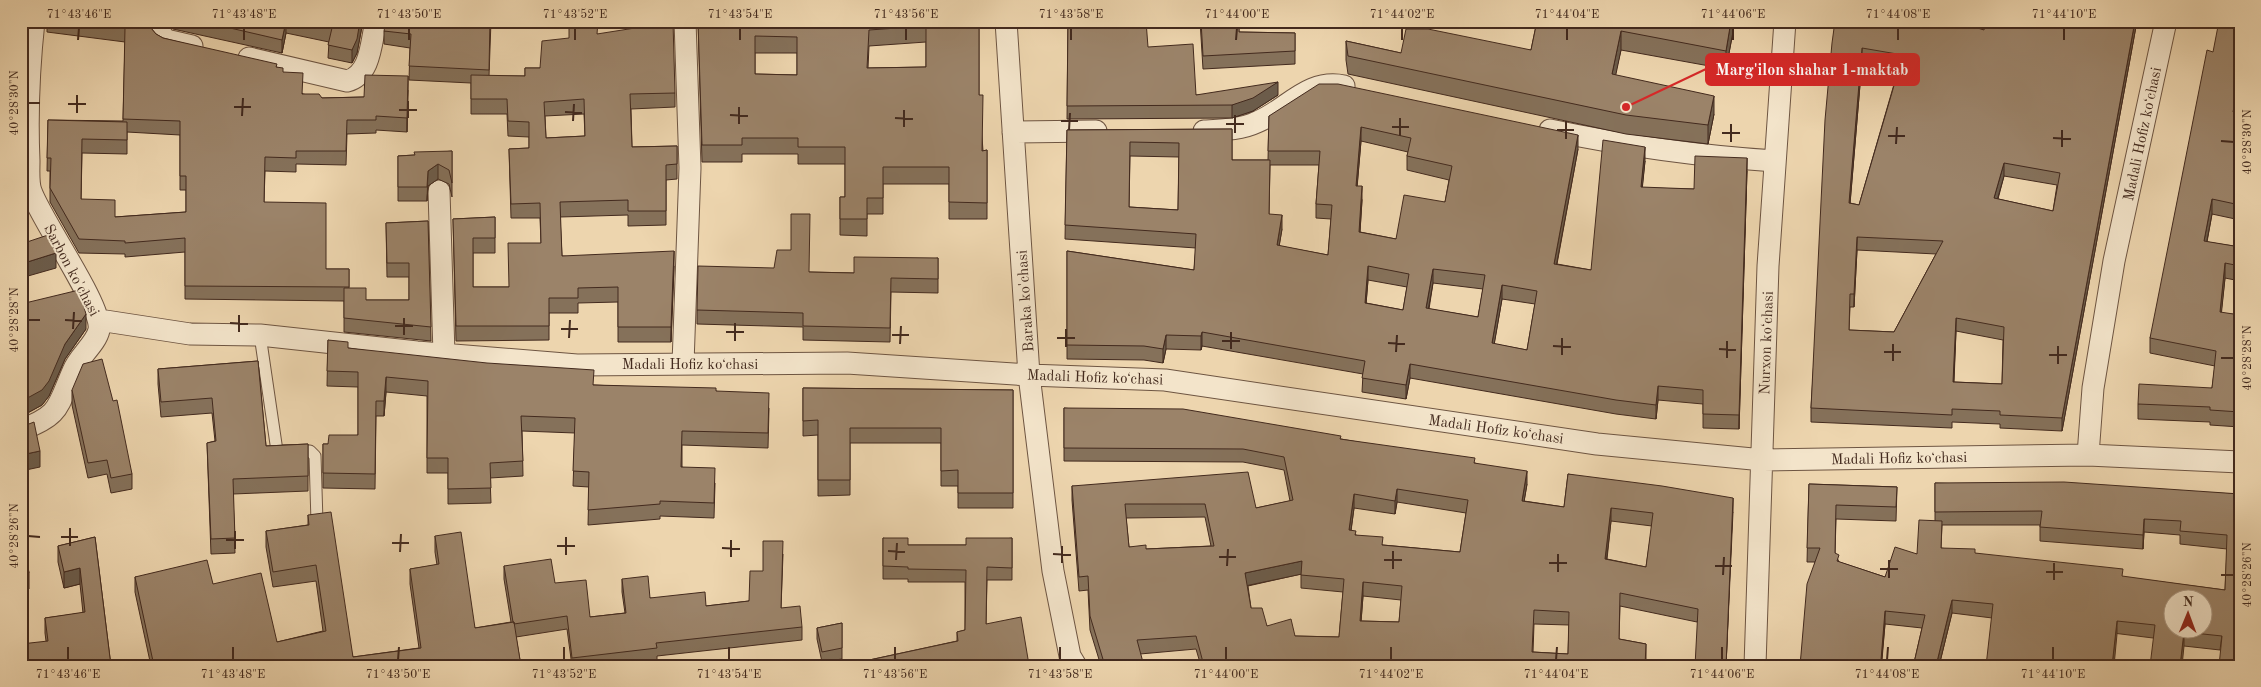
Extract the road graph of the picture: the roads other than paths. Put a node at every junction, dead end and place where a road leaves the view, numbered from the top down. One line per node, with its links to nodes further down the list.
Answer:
1 (34, 21): 8 (street, Sarbon ko'chasi)
2 (150, 21): 3 (street)
3 (376, 21)
4 (685, 21): 20 (street)
5 (1006, 21): 13 (street, Baraka ko'chasi)
6 (1785, 21): 14 (street, Nurxon koʻchasi)
7 (2166, 21): 23 (street, Madali Hofiz koʻchasi)
8 (26, 52): 15 (street, Sarbon ko'chasi)
9 (1367, 91): 12 (street)
10 (1528, 126): 14 (street)
11 (1119, 131): 13 (street)
12 (1186, 131)
13 (1014, 132): 21 (street, Baraka ko'chasi)
14 (1775, 161): 24 (street, Nurxon koʻchasi)
15 (25, 165): 17 (street, Sarbon ko'chasi)
16 (439, 191): 19 (street)
17 (99, 320): 18 (street, Madali Hofiz koʻchasi); 22 (street, Sarbon ko'chasi)
18 (260, 335): 19 (street, Madali Hofiz koʻchasi); 26 (lane)
19 (444, 354): 20 (street, Madali Hofiz koʻchasi)
20 (683, 364): 21 (street, Madali Hofiz koʻchasi)
21 (1030, 375): 24 (street, Madali Hofiz koʻchasi); 27 (street, Baraka ko'chasi)
22 (21, 430)
23 (2088, 454): 24 (street, Madali Hofiz koʻchasi); 25 (street, Madali Hofiz koʻchasi)
24 (1763, 460): 28 (street, Nurxon koʻchasi)
25 (2240, 462)
26 (317, 522)
27 (1068, 663)
28 (1755, 666)

